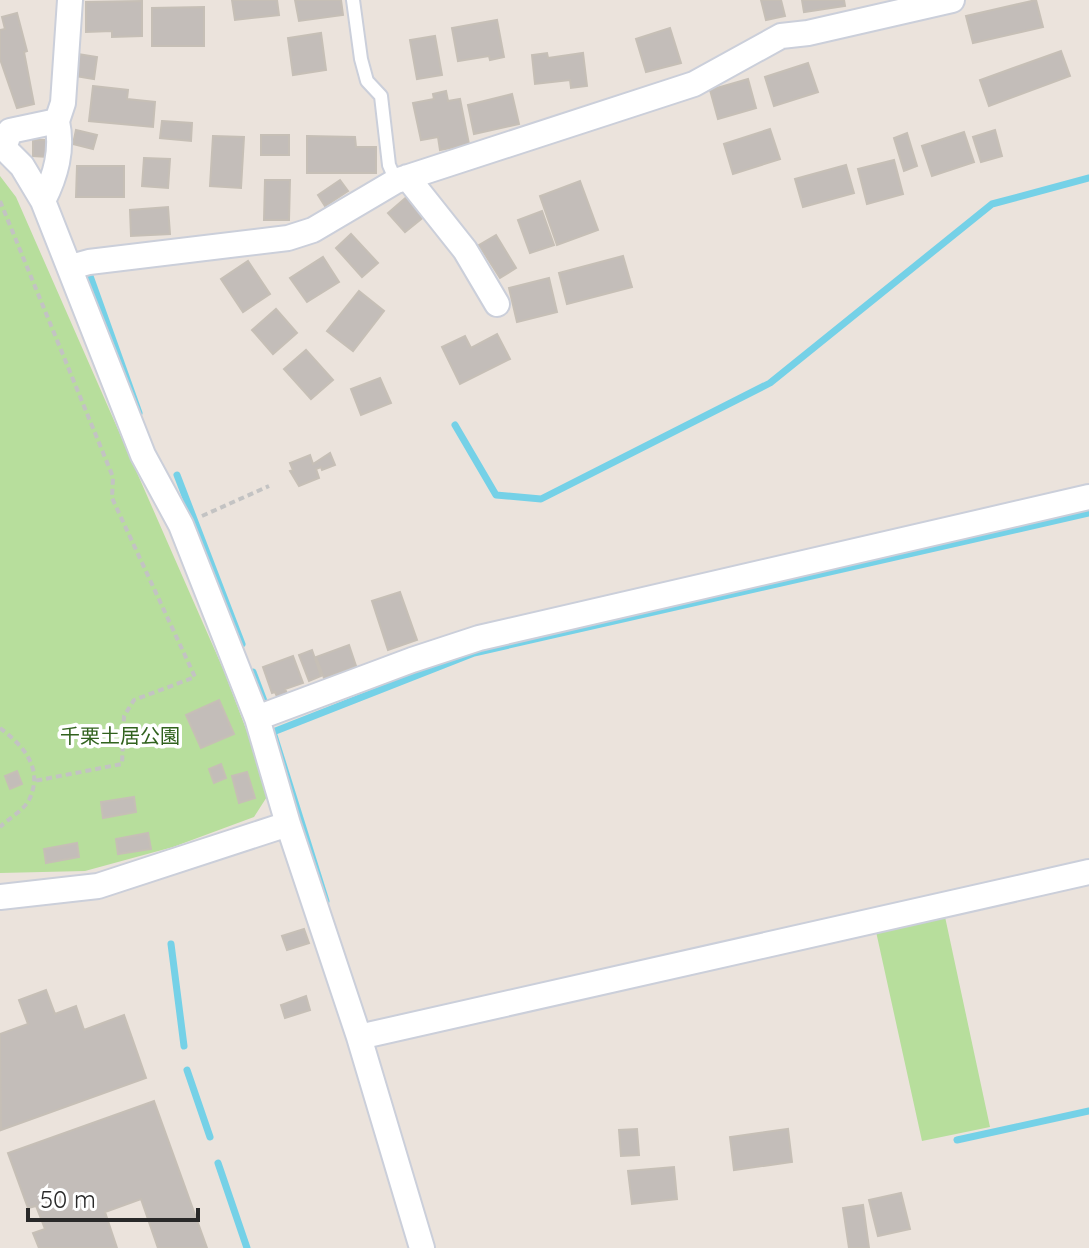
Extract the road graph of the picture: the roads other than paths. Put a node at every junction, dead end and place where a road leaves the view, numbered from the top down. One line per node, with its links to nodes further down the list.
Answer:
1 (70, 0): 4 (street)
2 (353, 0): 6 (lane)
3 (952, 0): 6 (street)
4 (57, 121): 5 (street); 7 (street)
5 (2, 148): 7 (street)
6 (402, 179): 8 (street); 9 (street)
7 (43, 201): 8 (street)
8 (71, 267): 11 (street)
9 (497, 304)
10 (1089, 497): 11 (street)
11 (257, 718): 12 (street)
12 (288, 824): 14 (street); 15 (street)
13 (1089, 872): 15 (street)
14 (0, 897)
15 (359, 1037): 16 (street)
16 (422, 1248)

